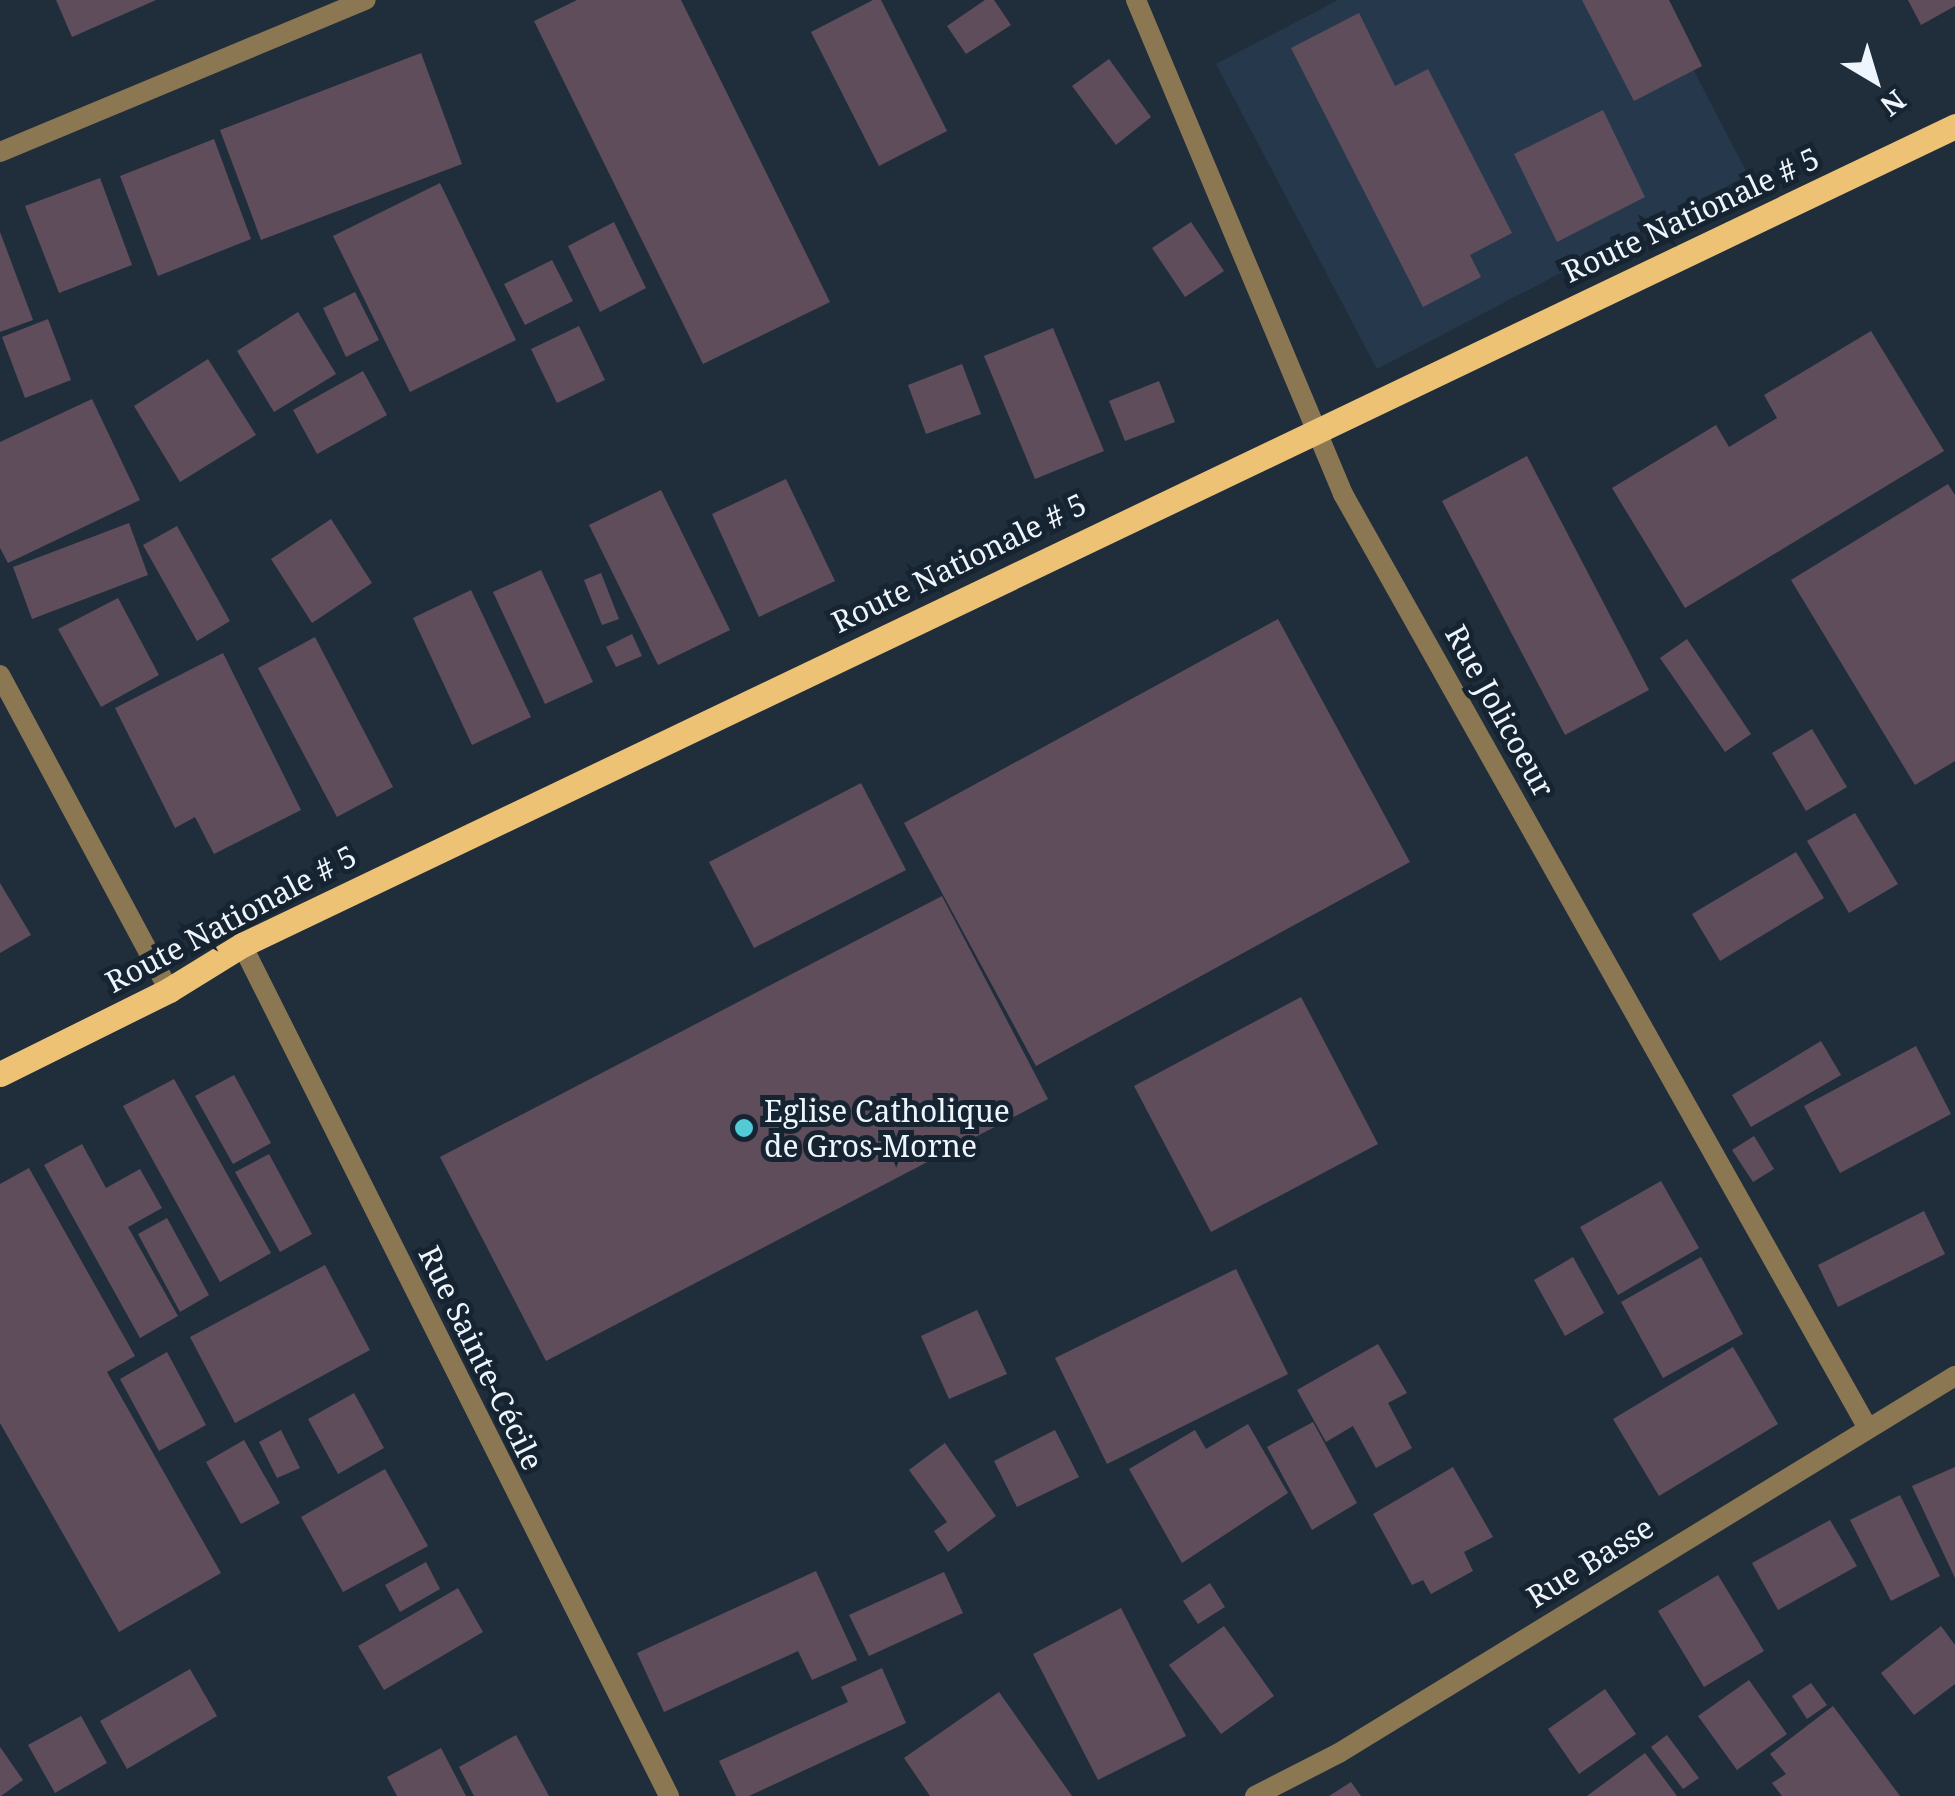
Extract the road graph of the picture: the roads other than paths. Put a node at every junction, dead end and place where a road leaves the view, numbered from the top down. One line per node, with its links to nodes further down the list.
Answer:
1 (366, 0): 4 (street)
2 (1136, 0): 5 (street, Rue Jolicoeur)
3 (1955, 126): 5 (main road, Route Nationale # 5)
4 (0, 152)
5 (1318, 426): 7 (main road, Route Nationale # 5); 11 (street, Rue Jolicoeur)
6 (0, 675): 8 (street)
7 (242, 945): 8 (main road, Route Nationale # 5); 12 (street, Rue Sainte-Cécile)
8 (169, 990): 9 (main road, Route Nationale # 5)
9 (0, 1074)
10 (1955, 1376): 11 (street, Rue Basse)
11 (1866, 1425): 13 (street, Rue Basse)
12 (669, 1796)
13 (1255, 1796)

